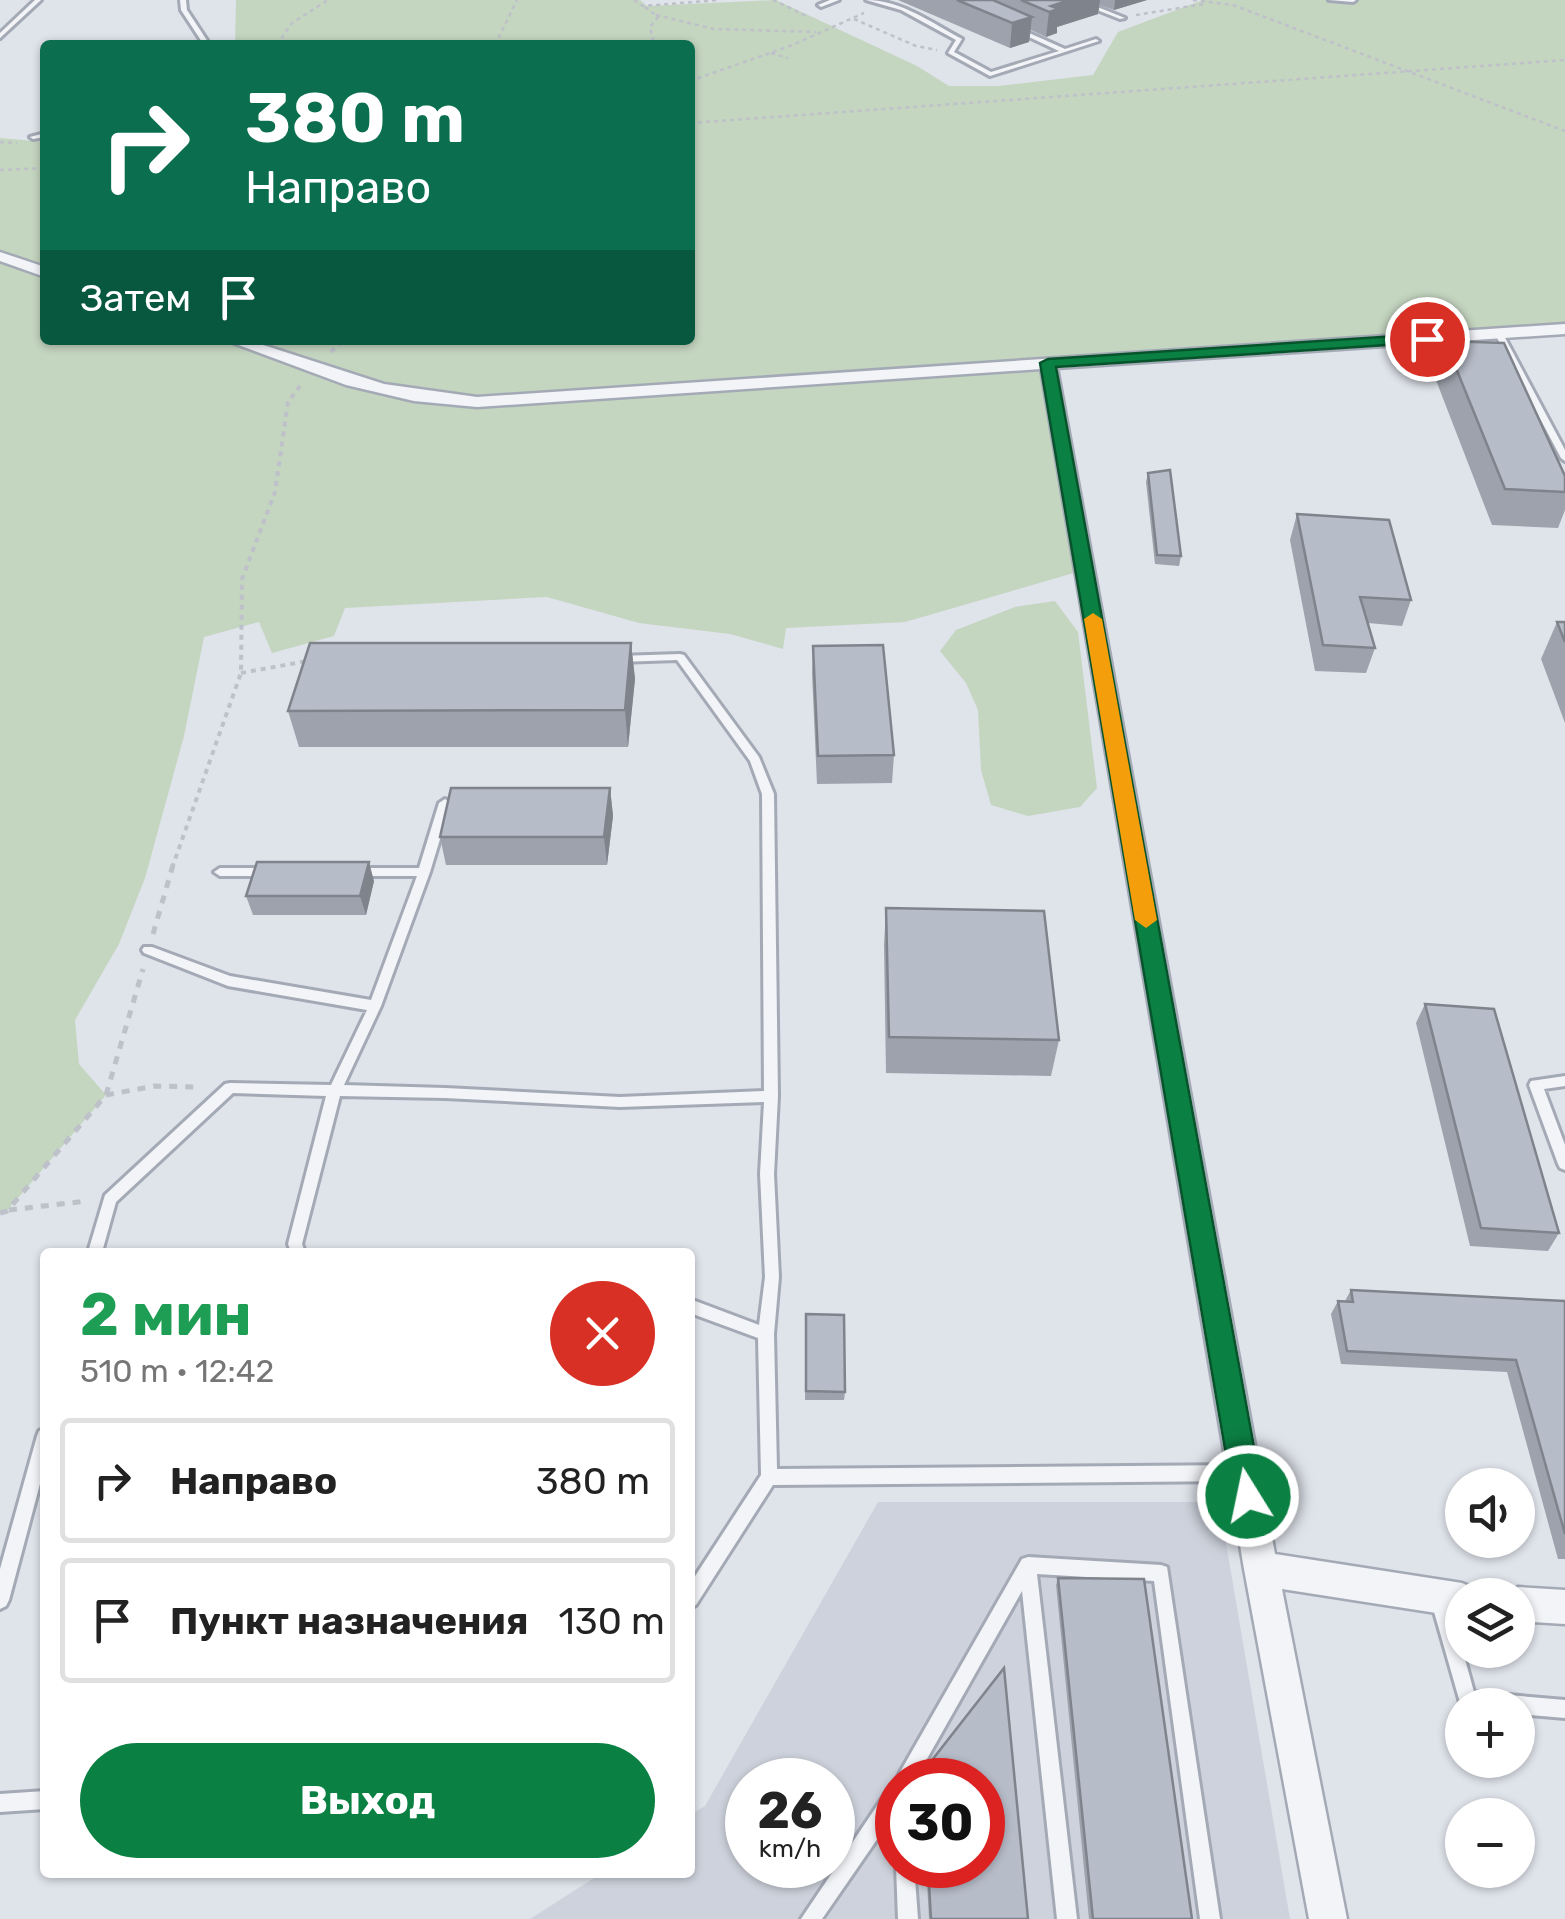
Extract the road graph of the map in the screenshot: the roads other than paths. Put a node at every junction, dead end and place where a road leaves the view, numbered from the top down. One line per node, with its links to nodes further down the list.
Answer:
1 (38, 0): 11 (lane)
2 (182, 0): 12 (lane)
3 (836, 0): 8 (lane)
4 (869, 0): 14 (lane)
5 (1075, 0): 9 (lane)
6 (1332, 0): 7 (lane)
7 (1353, 0)
8 (821, 5)
9 (1122, 18)
10 (999, 22): 14 (lane)
11 (0, 36)
12 (204, 40)
13 (1096, 41): 14 (lane)
14 (1065, 50)
15 (40, 136): 16 (lane)
16 (33, 137)
17 (0, 256): 18 (street)
18 (40, 270)
19 (1565, 329): 20 (street)
20 (1499, 334): 22 (street); 23 (lane)
21 (247, 345): 22 (street)
22 (1048, 363): 41 (street)
23 (1565, 458)
24 (606, 659): 34 (lane)
25 (445, 803): 29 (lane)
26 (220, 872): 27 (lane)
27 (276, 872)
28 (350, 872): 29 (lane)
29 (424, 872): 31 (lane)
30 (148, 950): 31 (lane)
31 (374, 1006): 33 (lane)
32 (1565, 1080): 35 (lane)
33 (334, 1092): 34 (lane); 36 (lane); 37 (lane)
34 (771, 1096): 39 (lane)
35 (1565, 1164)
36 (97, 1248)
37 (296, 1248)
38 (695, 1308): 39 (lane)
39 (766, 1334): 42 (lane)
40 (40, 1454): 47 (lane)
41 (1244, 1473): 42 (lane); 44 (street)
42 (769, 1477): 45 (lane)
43 (1028, 1565): 52 (lane); 59 (lane); 60 (lane)
44 (1261, 1570): 46 (street); 61 (street)
45 (695, 1592)
46 (1445, 1598)
47 (0, 1600)
48 (1535, 1605): 49 (street)
49 (1565, 1607)
50 (1462, 1668): 51 (lane)
51 (1565, 1709)
52 (918, 1758)
53 (40, 1800): 54 (lane)
54 (0, 1803)
55 (875, 1825): 57 (lane)
56 (906, 1888): 58 (lane)
57 (810, 1919)
58 (908, 1919)
59 (1067, 1919)
60 (1210, 1919)
61 (1328, 1919)

